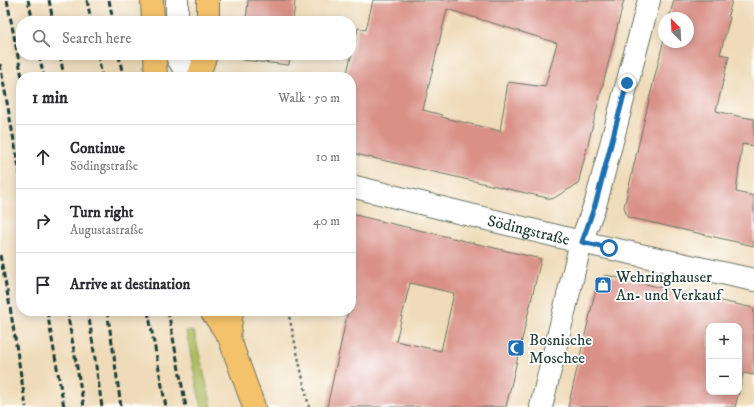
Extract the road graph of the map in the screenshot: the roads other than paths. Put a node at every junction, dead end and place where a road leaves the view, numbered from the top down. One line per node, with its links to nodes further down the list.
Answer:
1 (152, 0): 5 (main road)
2 (177, 0): 6 (street)
3 (208, 0): 7 (main road)
4 (649, 0): 15 (street)
5 (153, 16)
6 (177, 16)
7 (208, 16)
8 (155, 60): 11 (main road)
9 (179, 60): 12 (street)
10 (204, 60): 13 (main road)
11 (156, 72)
12 (187, 72)
13 (200, 72)
14 (356, 187): 15 (street, Södingstraße)
15 (582, 242): 16 (street, Södingstraße); 21 (street)
16 (754, 280)
17 (214, 316): 19 (main road)
18 (231, 316): 19 (main road)
19 (228, 337): 20 (main road)
20 (254, 407)
21 (541, 407)

